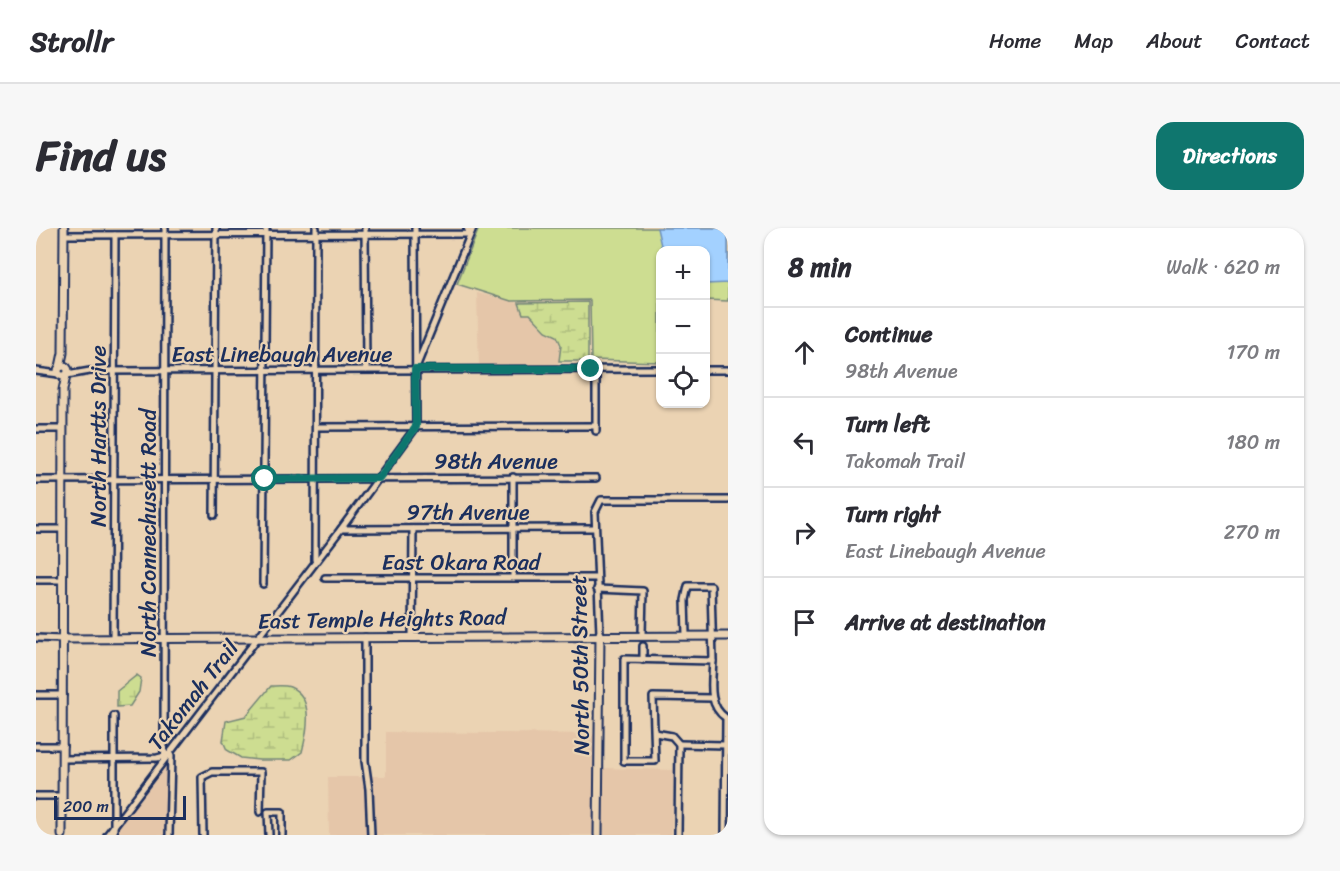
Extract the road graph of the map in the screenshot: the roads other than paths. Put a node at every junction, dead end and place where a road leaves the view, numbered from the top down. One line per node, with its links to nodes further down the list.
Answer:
1 (470, 230): 8 (street); 10 (street)
2 (64, 231): 9 (street); 17 (street)
3 (165, 231): 4 (street); 9 (street); 19 (street, North Connechusett Road)
4 (216, 231): 5 (street); 20 (street)
5 (266, 231): 6 (street); 21 (street)
6 (316, 231): 7 (street); 22 (street)
7 (365, 231): 8 (street); 13 (street)
8 (415, 231): 10 (street)
9 (115, 235): 18 (street, North Hartts Drive)
10 (415, 369): 11 (street, East Linebaugh Avenue); 13 (street, East Linebaugh Avenue); 24 (street)
11 (596, 369): 12 (street, East Linebaugh Avenue); 24 (street)
12 (656, 369)
13 (366, 370): 22 (street, East Linebaugh Avenue)
14 (710, 370): 15 (street)
15 (728, 370)
16 (36, 371): 17 (street, East Linebaugh Avenue)
17 (63, 371): 18 (street, East Linebaugh Avenue); 26 (street)
18 (114, 371): 19 (street, East Linebaugh Avenue); 34 (street, North Hartts Drive)
19 (165, 371): 20 (street, East Linebaugh Avenue); 35 (street, North Connechusett Road)
20 (215, 371): 21 (street, East Linebaugh Avenue); 30 (street)
21 (266, 371): 22 (street, East Linebaugh Avenue); 31 (street)
22 (316, 371): 23 (street)
23 (316, 427): 24 (street); 36 (street)
24 (416, 427): 28 (street, Takomah Trail)
25 (36, 429): 26 (street)
26 (63, 429): 33 (street)
27 (513, 477): 28 (street, 98th Avenue); 29 (street, 98th Avenue); 39 (street)
28 (379, 478): 36 (street, 98th Avenue); 42 (street, Takomah Trail)
29 (596, 478)
30 (216, 479): 31 (street, 98th Avenue); 35 (street, 98th Avenue); 38 (street)
31 (265, 479): 36 (street, 98th Avenue); 52 (street)
32 (36, 480): 33 (street, 98th Avenue)
33 (63, 480): 34 (street, 98th Avenue); 41 (street)
34 (114, 480): 35 (street, 98th Avenue); 61 (street, North Hartts Drive)
35 (165, 480): 62 (street, North Connechusett Road)
36 (316, 480): 45 (street)
37 (728, 500): 40 (street, North 50th Street)
38 (214, 515)
39 (514, 527): 40 (street, 97th Avenue); 43 (street, 97th Avenue); 48 (street)
40 (595, 528): 49 (street, North 50th Street)
41 (63, 529): 44 (street); 51 (street)
42 (341, 529): 43 (street, 97th Avenue); 45 (street, Takomah Trail)
43 (413, 529): 47 (street)
44 (36, 530)
45 (315, 561): 63 (street, Takomah Trail)
46 (325, 578): 47 (street, East Okara Road)
47 (414, 578): 48 (street, East Okara Road); 60 (street)
48 (513, 578): 49 (street, East Okara Road)
49 (597, 578): 53 (street, North 50th Street)
50 (36, 580): 51 (street)
51 (63, 580): 65 (street)
52 (263, 584)
53 (597, 589): 54 (street, North 50th Street); 55 (street)
54 (600, 634): 55 (street, East Temple Heights Road); 60 (street, East Temple Heights Road); 93 (street, North 50th Street)
55 (642, 634): 56 (street, East Temple Heights Road)
56 (686, 635): 57 (street, East Temple Heights Road); 57 (street)
57 (711, 636): 58 (street, East Temple Heights Road); 68 (street)
58 (728, 636)
59 (364, 637): 60 (street, East Temple Heights Road); 63 (street, East Temple Heights Road); 92 (street)
60 (412, 637)
61 (113, 638): 62 (street, East Temple Heights Road); 65 (street, East Temple Heights Road)
62 (165, 638): 63 (street, East Temple Heights Road); 78 (street, North Connechusett Road)
63 (258, 638): 78 (street, Takomah Trail)
64 (36, 639): 65 (street, East Temple Heights Road)
65 (63, 639): 70 (street)
66 (644, 646): 67 (street)
67 (643, 660): 68 (street); 73 (street)
68 (713, 661): 71 (street)
69 (36, 694): 70 (street)
70 (63, 694): 77 (street)
71 (712, 698): 73 (street); 75 (street)
72 (114, 716): 80 (street)
73 (655, 732): 74 (street)
74 (679, 744): 75 (street); 94 (street)
75 (725, 745): 95 (street)
76 (36, 746): 77 (street)
77 (63, 746): 79 (street)
78 (166, 755): 80 (street); 84 (street, Takomah Trail); 88 (street, North Connechusett Road)
79 (63, 759): 80 (street); 82 (street)
80 (113, 759): 84 (street)
81 (36, 796): 82 (street)
82 (62, 796): 85 (street)
83 (260, 812): 89 (street)
84 (114, 827): 86 (street, Takomah Trail); 87 (street)
85 (62, 835)
86 (107, 835)
87 (114, 835)
88 (169, 835)
89 (203, 835)
90 (269, 835): 91 (street)
91 (282, 835)
92 (371, 835)
93 (598, 835)
94 (678, 835)
95 (725, 835)

